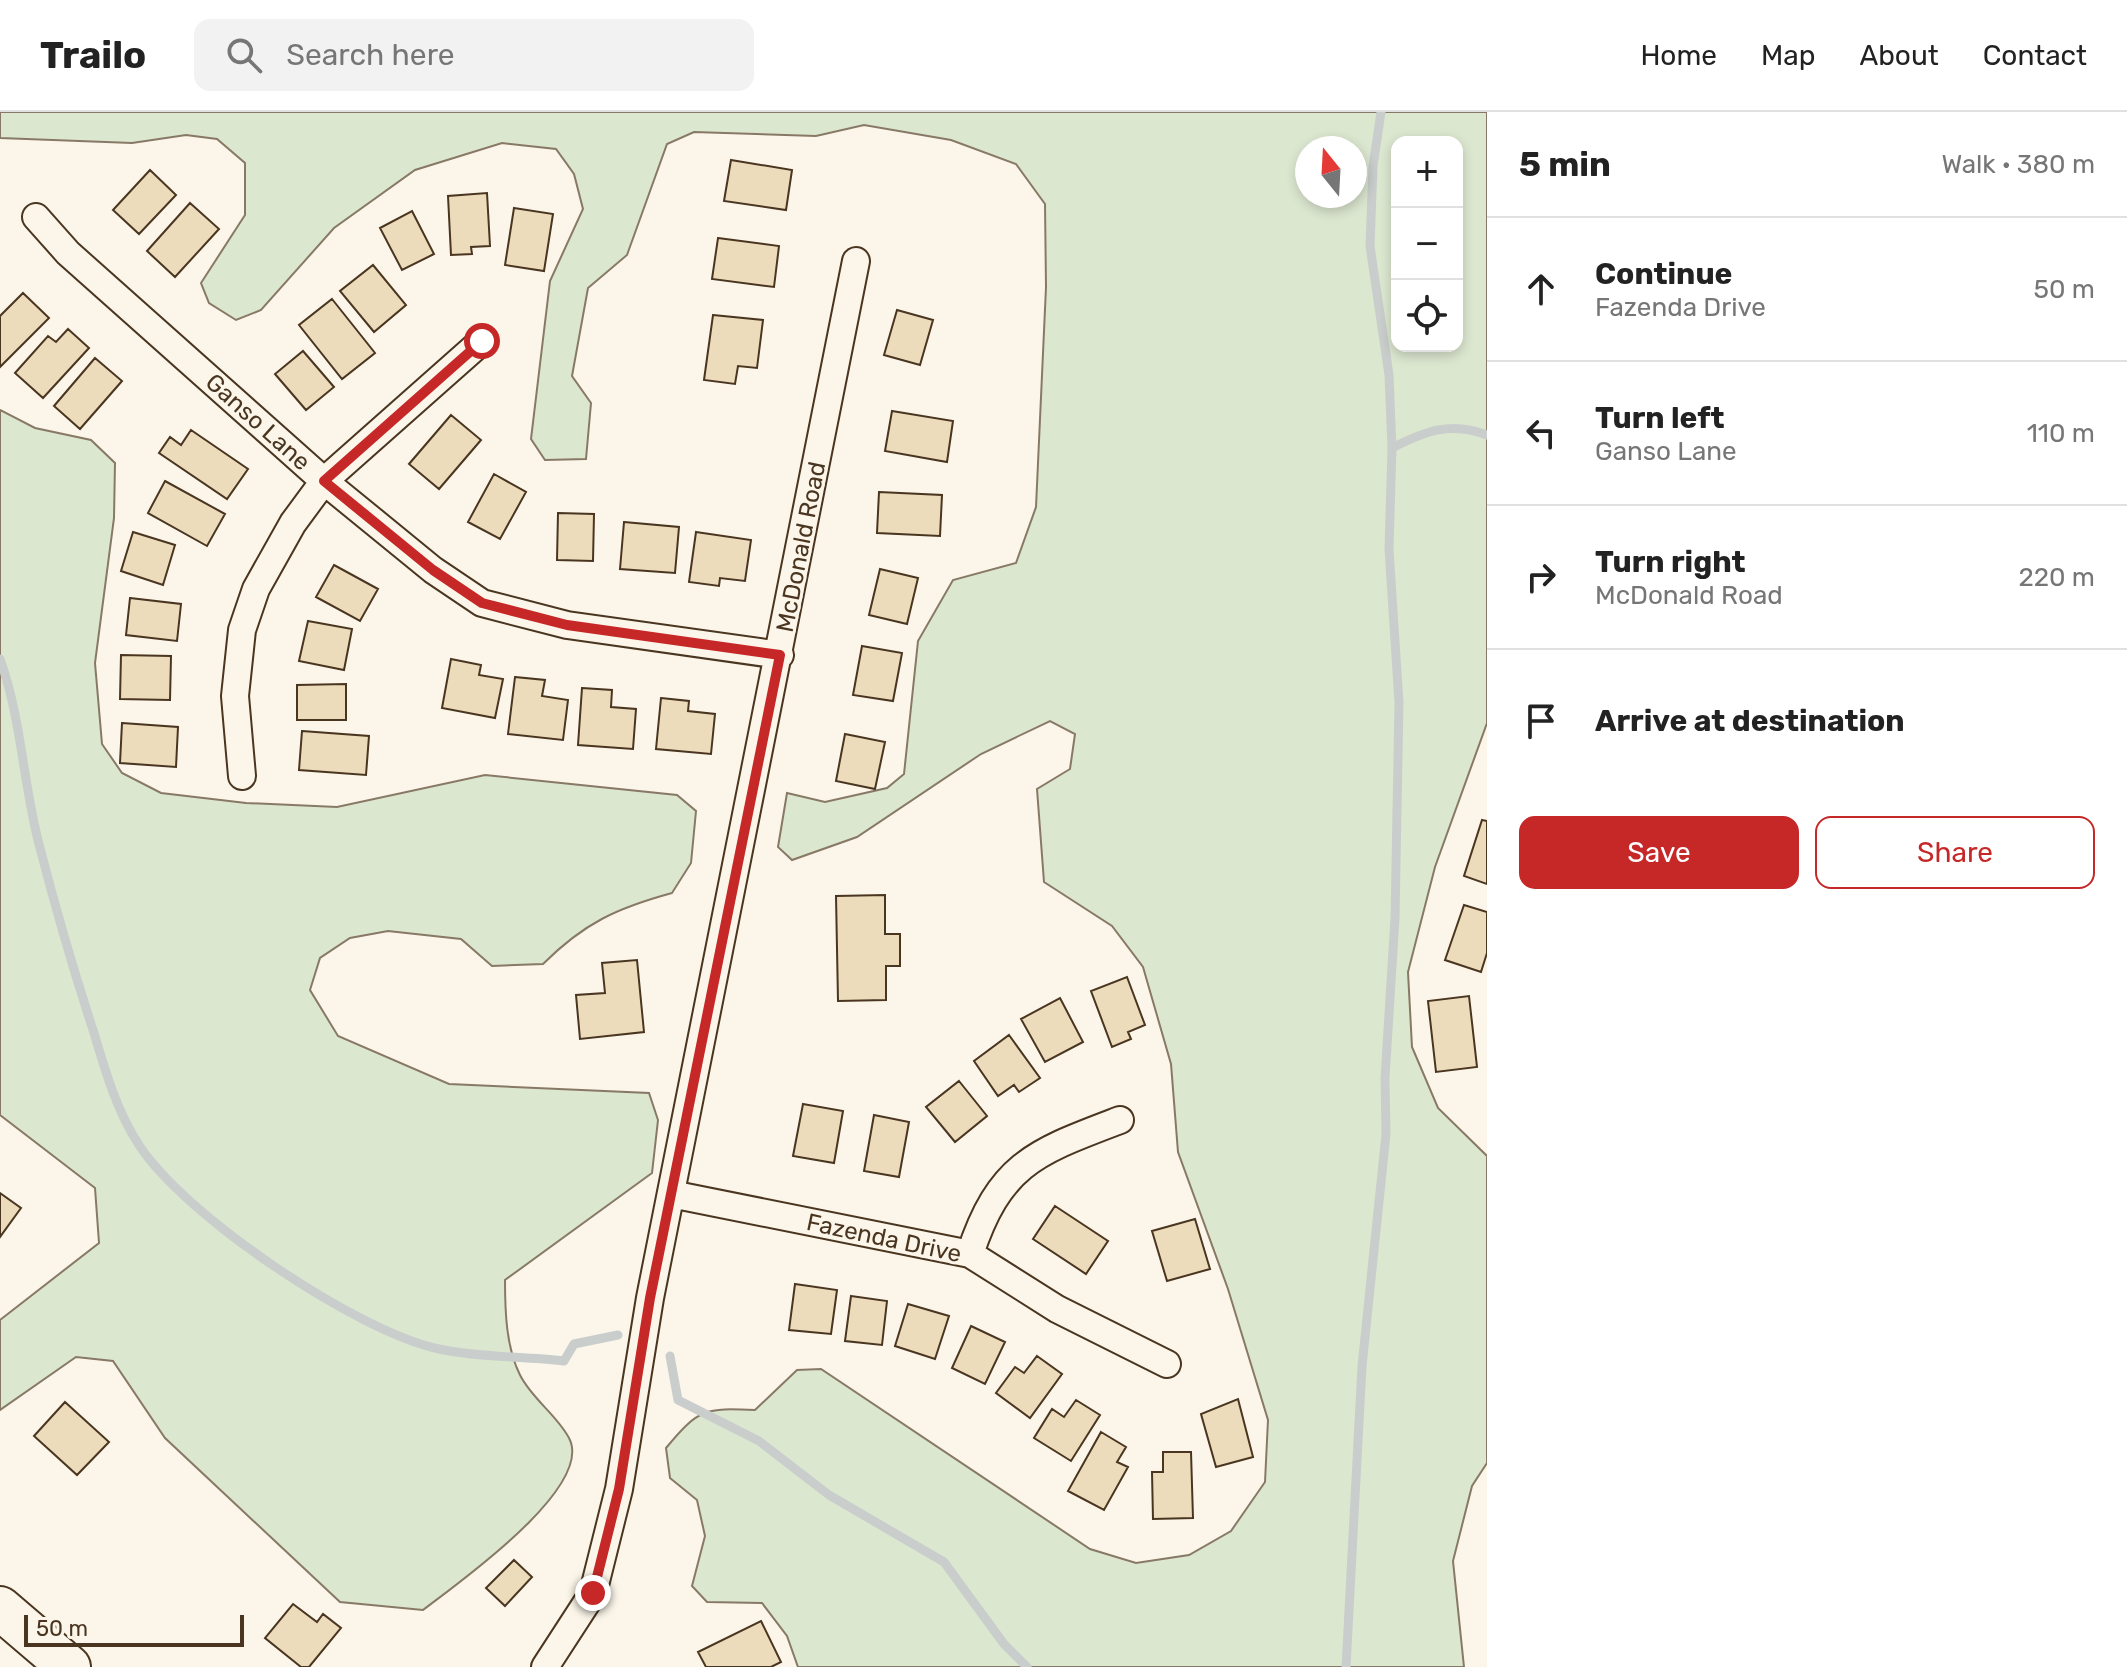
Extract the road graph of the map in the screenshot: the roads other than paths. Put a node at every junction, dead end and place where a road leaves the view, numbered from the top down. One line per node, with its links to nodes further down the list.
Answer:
1 (36, 217): 4 (street, Ganso Lane)
2 (856, 261): 5 (street, McDonald Road)
3 (482, 341): 4 (street)
4 (324, 481): 5 (street, Ganso Lane); 6 (street)
5 (780, 655): 8 (street, McDonald Road)
6 (242, 776)
7 (1120, 1120): 9 (street)
8 (671, 1194): 9 (street, Fazenda Drive); 13 (street, McDonald Road)
9 (970, 1254): 10 (street, Fazenda Drive)
10 (1167, 1364)
11 (0, 1608): 12 (main road)
12 (69, 1667)
13 (545, 1667)

